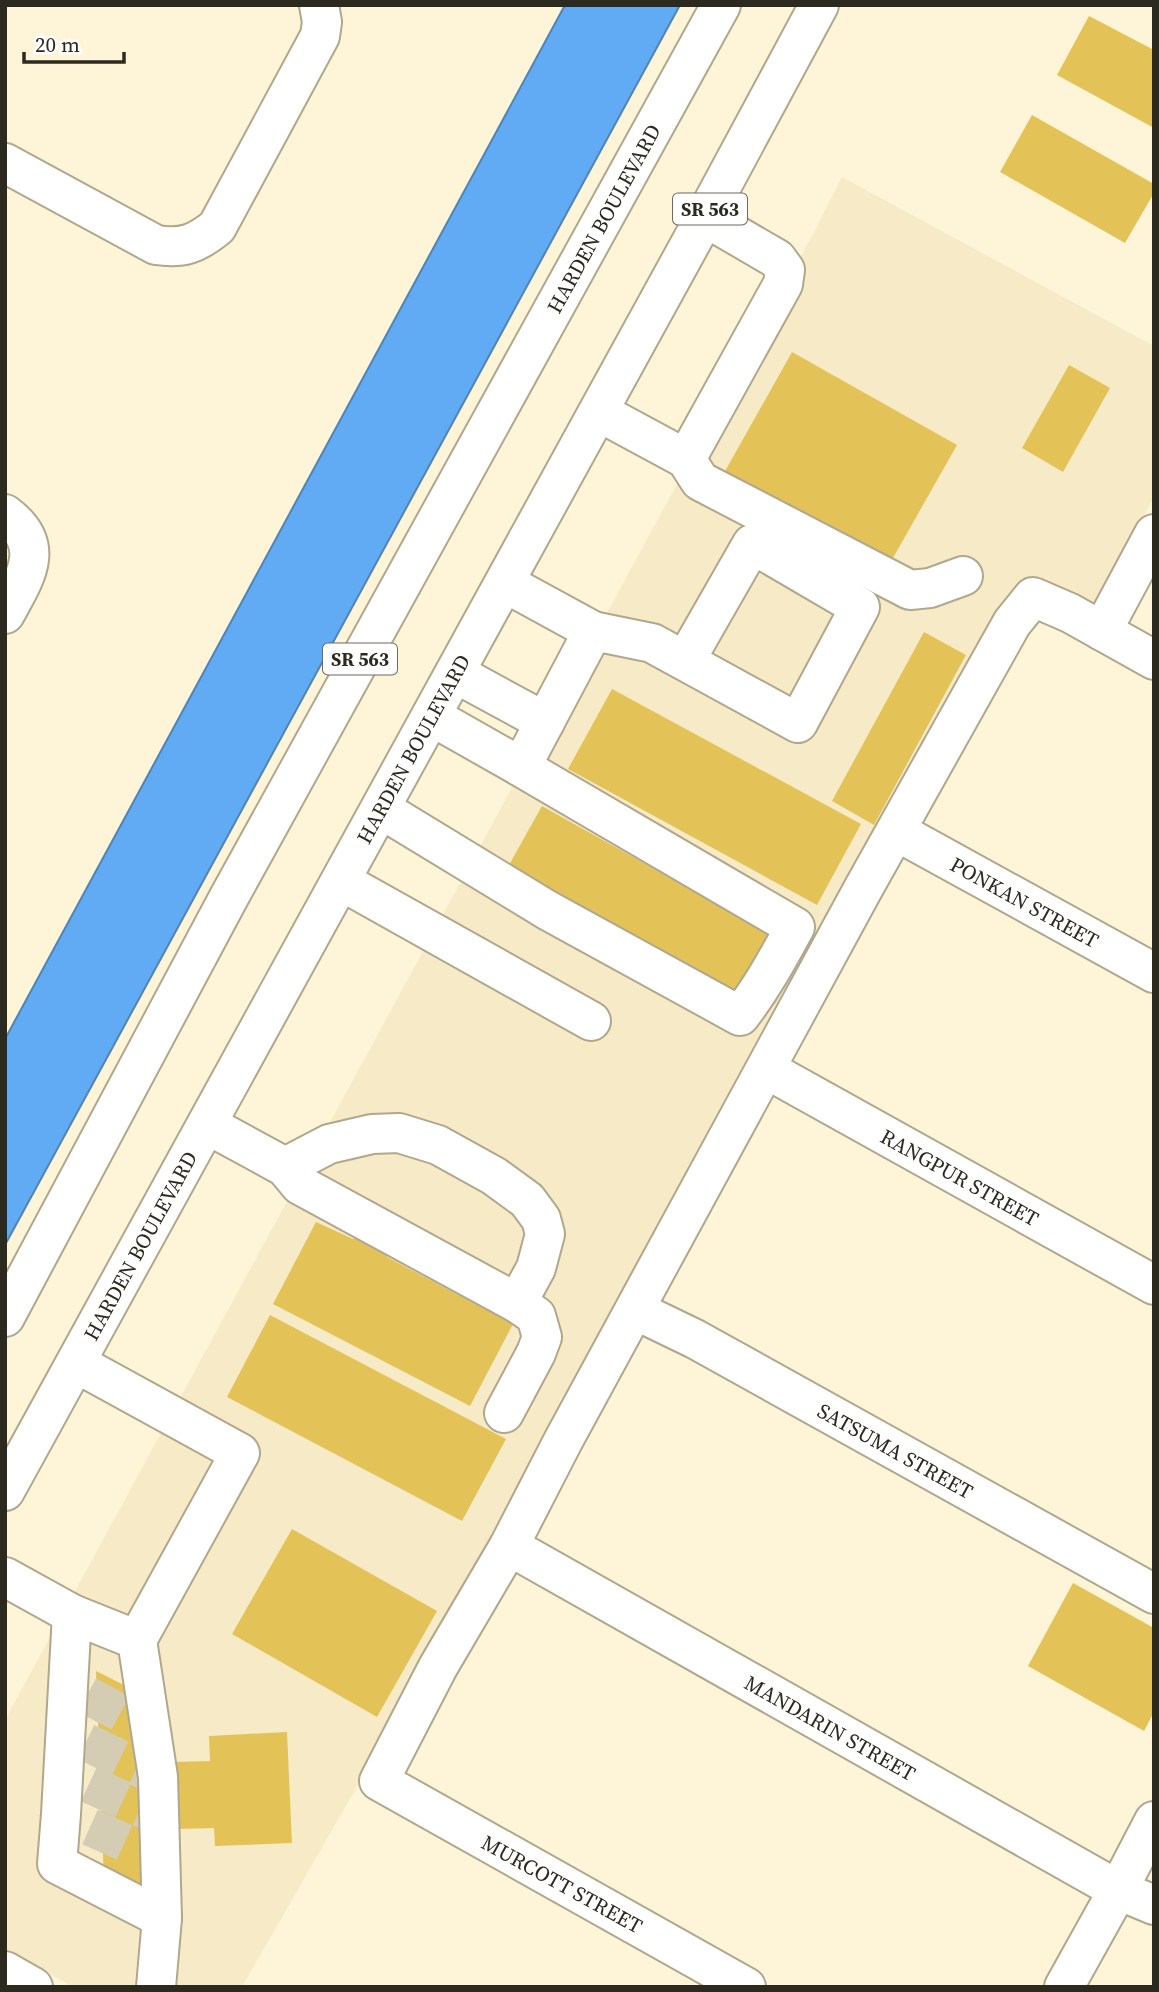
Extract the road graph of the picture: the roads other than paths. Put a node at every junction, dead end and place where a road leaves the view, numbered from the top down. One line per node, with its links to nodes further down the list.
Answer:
1 (318, 5): 4 (street)
2 (721, 5): 32 (street, HARDEN BOULEVARD / SR 563)
3 (819, 5): 5 (street, HARDEN BOULEVARD / SR 563)
4 (5, 163)
5 (705, 217): 6 (street, HARDEN BOULEVARD / SR 563); 7 (street)
6 (598, 412): 7 (street); 11 (street, HARDEN BOULEVARD / SR 563)
7 (686, 459): 10 (street)
8 (5, 514): 12 (street)
9 (1154, 534): 14 (street)
10 (963, 576)
11 (505, 583): 13 (street); 17 (street, HARDEN BOULEVARD / SR 563)
12 (5, 614)
13 (593, 631): 16 (street); 19 (street)
14 (1102, 631): 15 (street); 22 (street)
15 (1154, 660)
16 (685, 661): 16 (street)
17 (455, 673): 18 (street, HARDEN BOULEVARD / SR 563); 19 (street)
18 (431, 716): 20 (street); 21 (street, HARDEN BOULEVARD / SR 563)
19 (545, 722): 20 (street)
20 (521, 766): 21 (street)
21 (381, 809): 23 (street, HARDEN BOULEVARD / SR 563)
22 (897, 831): 24 (street, PONKAN STREET); 26 (street)
23 (341, 881): 25 (street); 27 (street, HARDEN BOULEVARD / SR 563)
24 (1154, 973)
25 (591, 1021)
26 (766, 1069): 29 (street, RANGPUR STREET); 31 (street)
27 (208, 1125): 28 (street); 33 (street, HARDEN BOULEVARD / SR 563)
28 (285, 1167): 30 (street); 30 (street)
29 (1154, 1285)
30 (517, 1303): 34 (street)
31 (635, 1310): 36 (street); 38 (street, SATSUMA STREET)
32 (5, 1317)
33 (76, 1363): 35 (street, HARDEN BOULEVARD / SR 563); 40 (street)
34 (504, 1413)
35 (5, 1491)
36 (509, 1546): 42 (street, MANDARIN STREET); 48 (street, MURCOTT STREET)
37 (5, 1577): 39 (street)
38 (1154, 1594)
39 (72, 1614): 40 (street); 44 (street)
40 (137, 1640): 44 (street)
41 (1154, 1821): 42 (street)
42 (1118, 1890): 43 (street, MANDARIN STREET); 49 (street)
43 (1154, 1905)
44 (162, 1918): 47 (street)
45 (5, 1971): 46 (street)
46 (33, 1987)
47 (156, 1987)
48 (746, 1987)
49 (1064, 1987)

